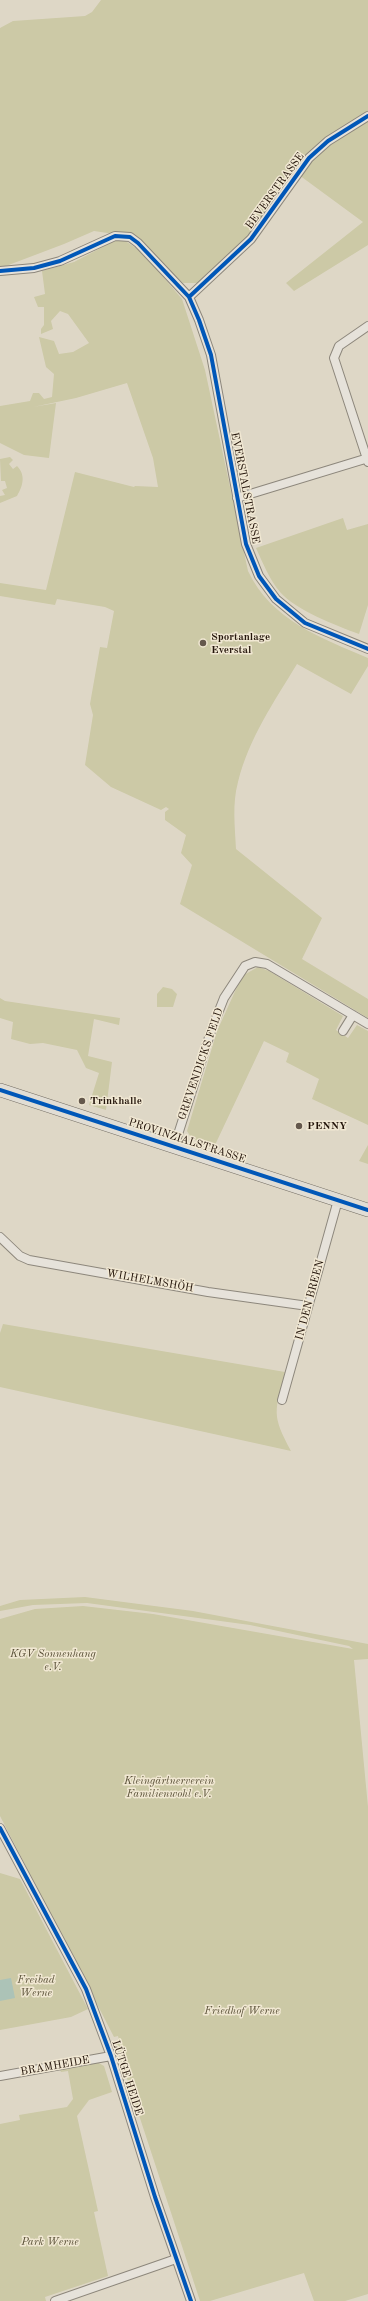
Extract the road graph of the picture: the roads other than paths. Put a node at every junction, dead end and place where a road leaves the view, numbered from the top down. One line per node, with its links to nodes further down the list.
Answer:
1 (368, 116): 3 (street, BEVERSTRASSE)
2 (0, 272): 3 (street)
3 (189, 297): 6 (street, EVERSTALSTRASSE)
4 (368, 326): 5 (street)
5 (368, 459): 6 (street)
6 (237, 498): 7 (street, EVERSTALSTRASSE)
7 (368, 649)
8 (353, 1015): 9 (street, GREVENDICKS FELD); 10 (street); 12 (street, GREVENDICKS FELD)
9 (368, 1024)
10 (343, 1031)
11 (0, 1090): 12 (main road, PROVINZIALSTRASSE)
12 (174, 1147): 13 (main road, PROVINZIALSTRASSE)
13 (338, 1200): 14 (main road, PROVINZIALSTRASSE); 16 (street, IN DEN BREEN)
14 (368, 1210)
15 (0, 1236): 16 (street, WILHELMSHÖH)
16 (308, 1306): 17 (street, IN DEN BREEN)
17 (282, 1400)
18 (0, 1828): 19 (street, LÜTGE HEIDE)
19 (111, 2056): 20 (street, BRAMHEIDE); 21 (street, LÜTGE HEIDE)
20 (0, 2076)
21 (176, 2259): 22 (street); 23 (street, LÜTGE HEIDE)
22 (55, 2301)
23 (191, 2301)

